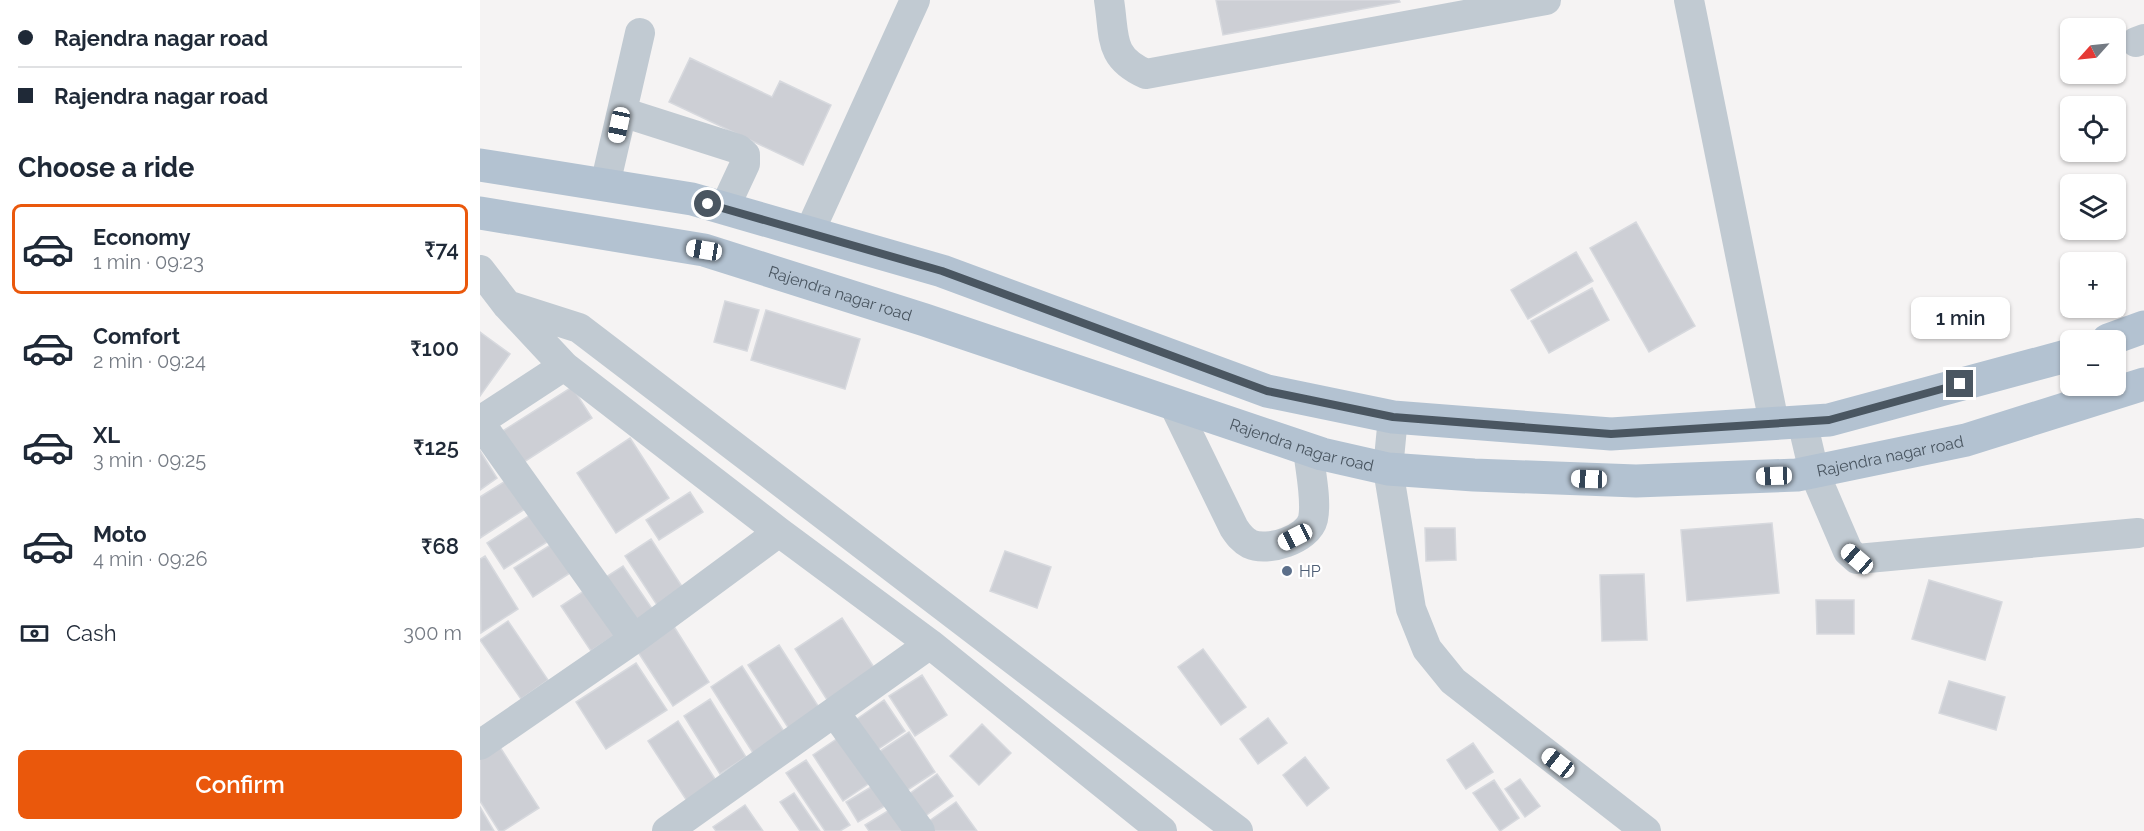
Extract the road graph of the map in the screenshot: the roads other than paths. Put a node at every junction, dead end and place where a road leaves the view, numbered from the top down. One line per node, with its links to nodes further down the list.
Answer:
1 (915, 0): 11 (street)
2 (1109, 0): 3 (street)
3 (1546, 0)
4 (1689, 0): 22 (street)
5 (640, 33): 6 (street)
6 (622, 112): 8 (street); 9 (street)
7 (480, 165): 8 (main road)
8 (605, 185): 9 (main road)
9 (724, 209): 11 (main road)
10 (480, 213): 19 (main road, Rajendra nagar road)
11 (809, 233): 20 (main road)
12 (480, 270): 13 (street)
13 (507, 305): 17 (street); 35 (street)
14 (2144, 327): 15 (main road)
15 (2126, 334)
16 (2060, 357): 22 (main road)
17 (564, 366): 21 (street); 26 (street)
18 (2144, 384): 25 (main road, Rajendra nagar road)
19 (1173, 403): 23 (main road, Rajendra nagar road); 23 (street)
20 (1393, 417): 22 (main road); 24 (street)
21 (480, 422): 28 (street)
22 (1788, 422): 25 (street)
23 (1308, 449): 24 (main road, Rajendra nagar road)
24 (1388, 469): 25 (main road, Rajendra nagar road); 36 (street)
25 (1814, 472): 27 (street)
26 (779, 532): 28 (street); 29 (street)
27 (2138, 533)
28 (634, 639): 31 (street)
29 (930, 644): 30 (street); 34 (street)
30 (835, 712): 32 (street); 33 (street)
31 (480, 746)
32 (667, 831)
33 (920, 831)
34 (1162, 831)
35 (1238, 831)
36 (1646, 831)

